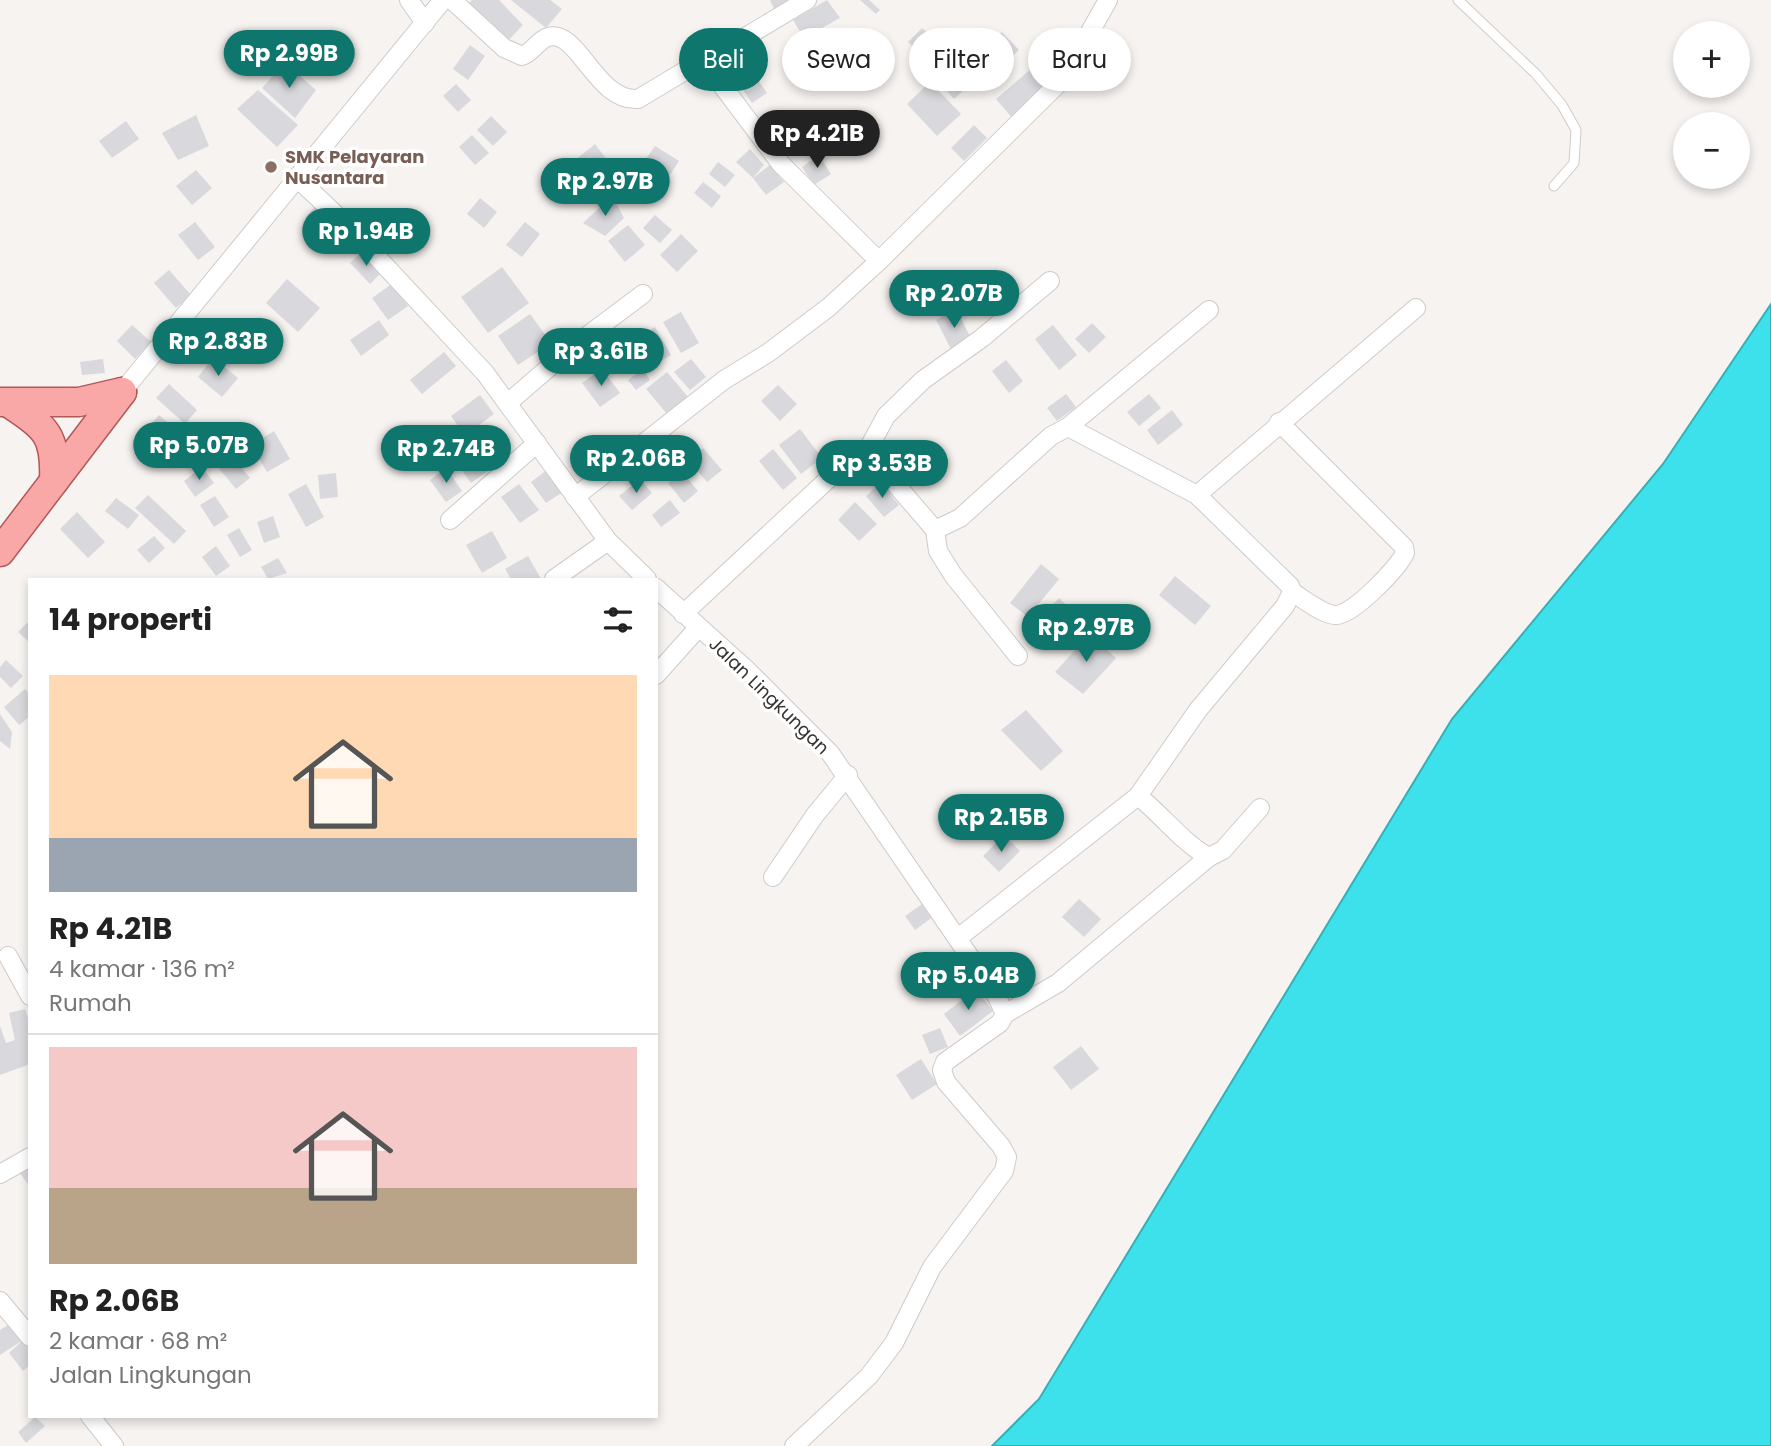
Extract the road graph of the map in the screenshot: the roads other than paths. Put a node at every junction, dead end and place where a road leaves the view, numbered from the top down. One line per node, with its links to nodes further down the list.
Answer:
1 (409, 0): 7 (street)
2 (443, 0): 7 (street)
3 (452, 0): 9 (street)
4 (807, 0): 8 (street)
5 (1108, 0): 13 (street)
6 (1458, 0): 12 (lane)
7 (425, 23): 11 (street)
8 (760, 28)
9 (679, 74)
10 (726, 91): 13 (street)
11 (296, 177): 18 (street); 20 (street)
12 (1554, 186)
13 (880, 261): 27 (street)
14 (1050, 281): 24 (street)
15 (643, 293): 20 (street)
16 (1416, 308): 21 (street)
17 (1209, 310): 22 (street)
18 (122, 392): 19 (main road); 25 (main road)
19 (5, 402): 25 (main road)
20 (509, 402): 23 (street)
21 (1279, 422): 26 (street); 35 (street)
22 (1068, 427): 26 (street); 29 (street)
23 (537, 443): 27 (street); 28 (street)
24 (867, 451): 29 (street); 36 (street)
25 (54, 481): 31 (main road)
26 (1197, 495): 35 (street)
27 (575, 497): 30 (street)
28 (450, 520)
29 (935, 530): 38 (street)
30 (608, 541): 32 (street); 33 (street)
31 (0, 552)
32 (555, 578)
33 (646, 578)
34 (658, 590): 36 (street, Jalan Lingkungan)
35 (1292, 592): 41 (street)
36 (683, 614): 37 (street, Jalan Lingkungan)
37 (698, 628): 39 (street, Jalan Lingkungan); 40 (street, Jalan Lingkungan)
38 (1018, 656)
39 (658, 674)
40 (848, 775): 44 (street); 45 (street, Jalan Lingkungan)
41 (1138, 796): 43 (street); 45 (street)
42 (1260, 808): 43 (street)
43 (1209, 857): 48 (street)
44 (773, 877)
45 (958, 938): 48 (street, Jalan Lingkungan)
46 (8, 956): 47 (street)
47 (28, 992)
48 (1005, 1014): 55 (street)
49 (28, 1158): 50 (street)
50 (2, 1169)
51 (0, 1301): 52 (street)
52 (28, 1335)
53 (92, 1418): 54 (street)
54 (114, 1446)
55 (794, 1446)

